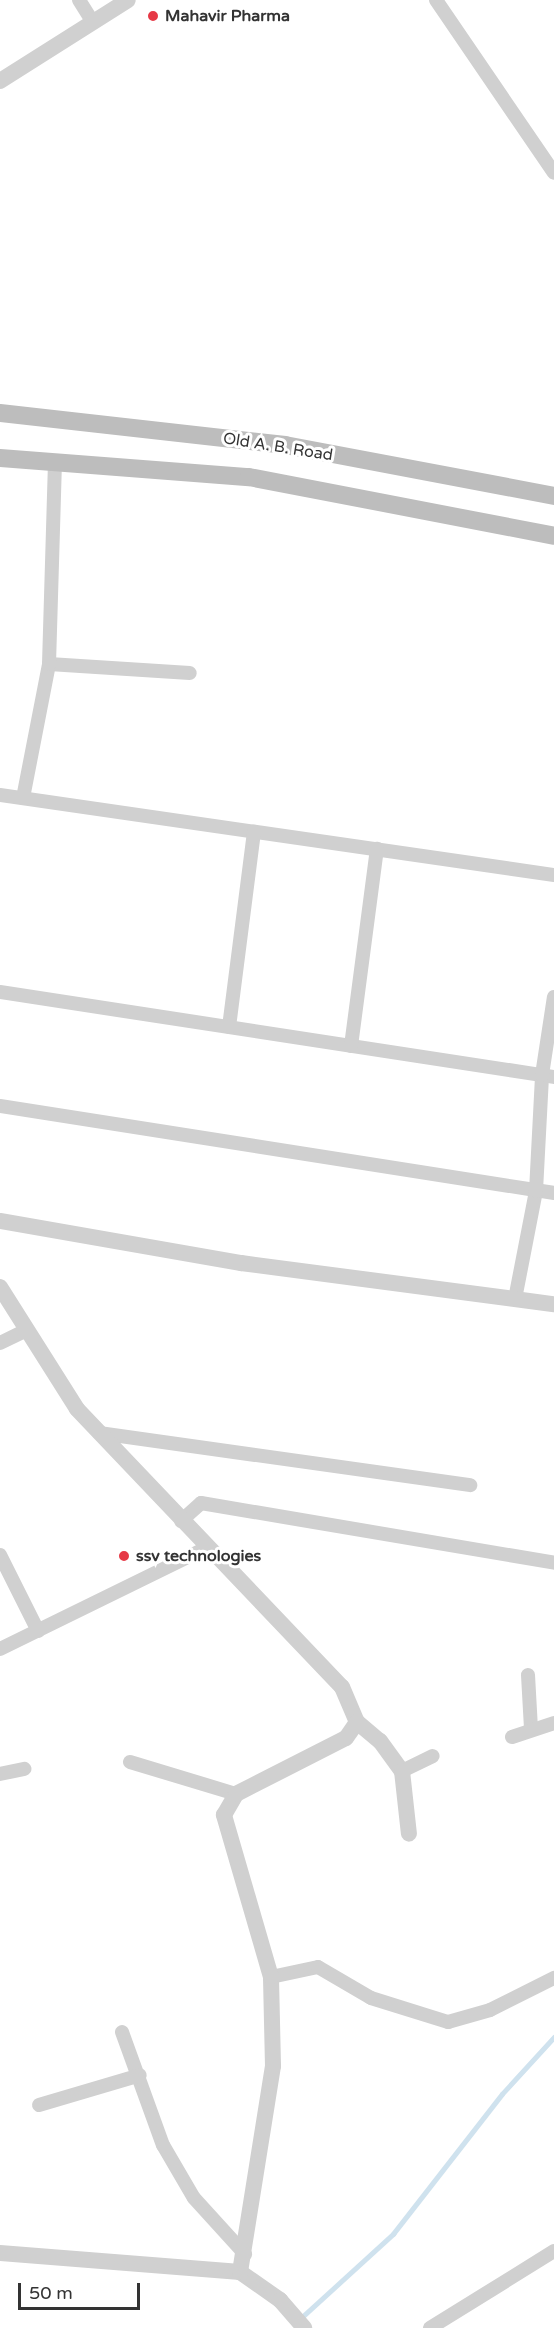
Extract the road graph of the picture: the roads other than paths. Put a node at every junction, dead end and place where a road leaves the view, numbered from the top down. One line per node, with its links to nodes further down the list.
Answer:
1 (79, 0): 4 (street)
2 (128, 0): 4 (street)
3 (436, 0): 6 (street)
4 (93, 22): 5 (street)
5 (0, 81)
6 (554, 173)
7 (0, 413): 10 (main road, Old A. B. Road)
8 (0, 458): 9 (main road, Old A. B. Road)
9 (55, 461): 11 (main road, Old A. B. Road); 12 (street)
10 (554, 496)
11 (554, 536)
12 (49, 664): 13 (street); 15 (street)
13 (190, 673)
14 (0, 795): 15 (street)
15 (23, 798): 16 (street)
16 (254, 832): 17 (street); 21 (street)
17 (377, 849): 18 (street); 22 (street)
18 (554, 875)
19 (0, 992): 21 (street)
20 (554, 997): 23 (street)
21 (229, 1027): 22 (street)
22 (351, 1046): 23 (street)
23 (548, 1076): 25 (street)
24 (0, 1106): 25 (street)
25 (536, 1191): 26 (street); 29 (street)
26 (554, 1193)
27 (0, 1221): 29 (street)
28 (0, 1287): 31 (street)
29 (515, 1299): 30 (street)
30 (554, 1304)
31 (27, 1330): 32 (street); 33 (street)
32 (0, 1343)
33 (99, 1433): 34 (street); 35 (street)
34 (470, 1485)
35 (181, 1521): 36 (street); 38 (street)
36 (206, 1548): 39 (street); 42 (street)
37 (0, 1555): 39 (street)
38 (554, 1563)
39 (38, 1631): 40 (street)
40 (0, 1649)
41 (528, 1675): 44 (street)
42 (357, 1722): 49 (street); 51 (street)
43 (554, 1723): 44 (street)
44 (531, 1729): 45 (street)
45 (512, 1737)
46 (433, 1755): 49 (street)
47 (130, 1762): 51 (street)
48 (24, 1769): 50 (street)
49 (402, 1771): 52 (street)
50 (0, 1774)
51 (236, 1794): 53 (street)
52 (409, 1834)
53 (271, 1977): 54 (street); 60 (street)
54 (554, 1978)
55 (122, 2031): 56 (street)
56 (140, 2075): 57 (street); 60 (street)
57 (39, 2105)
58 (554, 2251): 63 (street)
59 (0, 2253): 61 (street)
60 (245, 2254): 61 (street)
61 (240, 2272): 62 (street)
62 (300, 2324)
63 (430, 2328)

